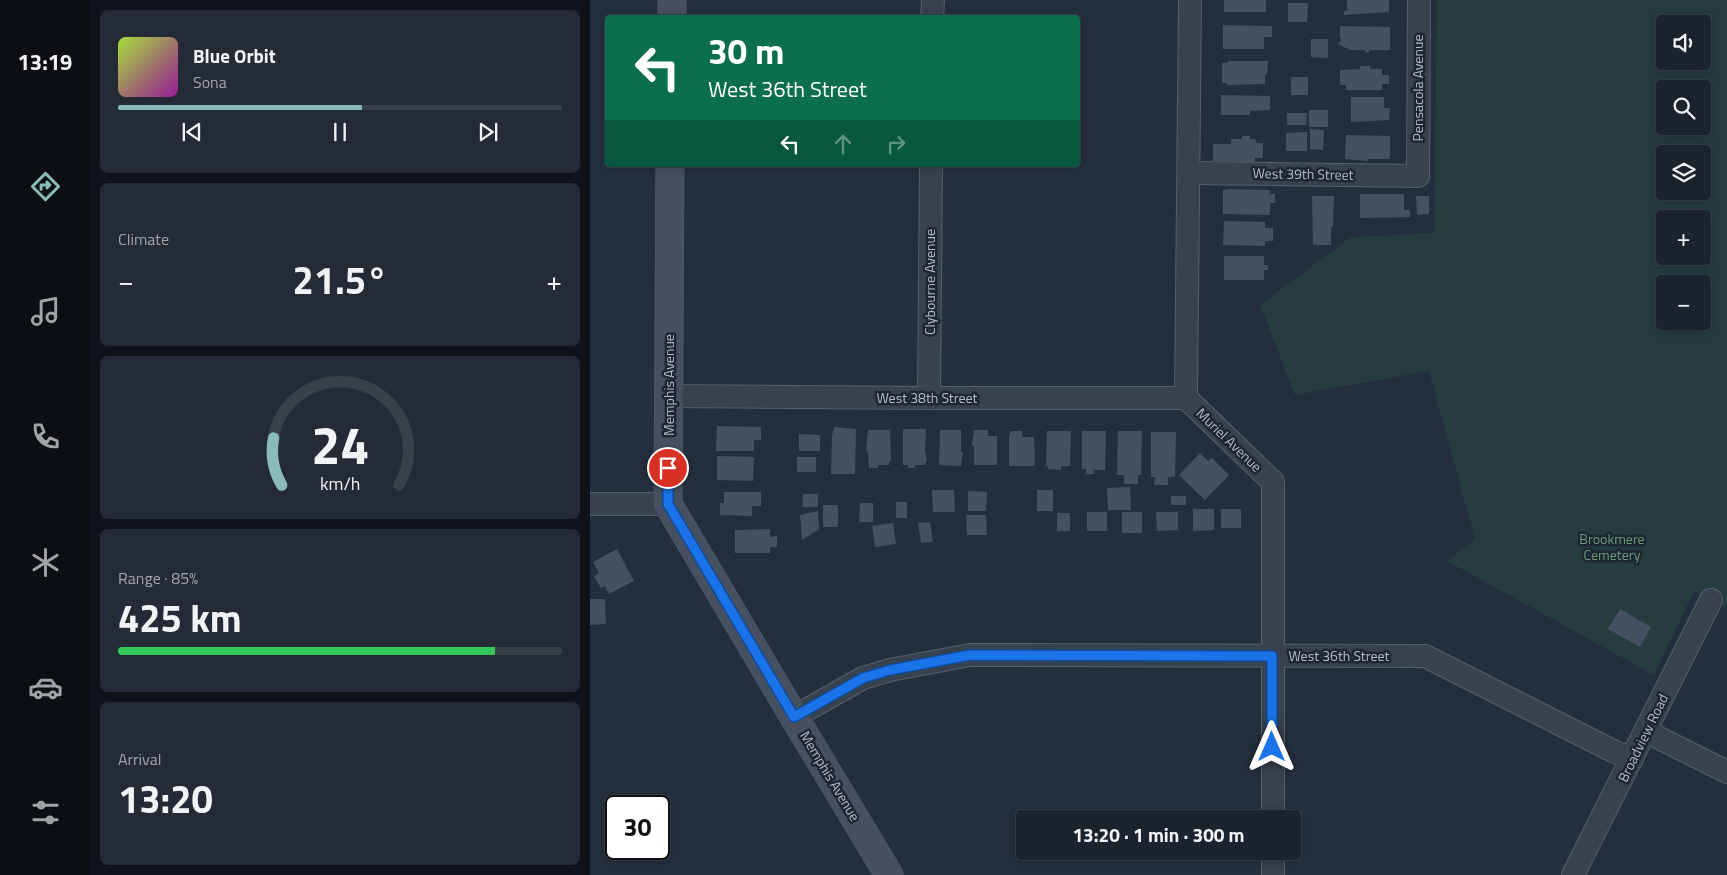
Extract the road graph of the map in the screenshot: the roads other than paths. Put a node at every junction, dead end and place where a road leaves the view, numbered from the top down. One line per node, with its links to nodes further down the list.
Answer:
1 (672, 0): 5 (main road)
2 (932, 0): 6 (street)
3 (1190, 0): 9 (street, Muriel Avenue)
4 (1419, 0): 10 (street, Pensacola Avenue)
5 (672, 15)
6 (932, 15)
7 (670, 167): 11 (main road, Memphis Avenue)
8 (931, 167): 12 (street, Clybourne Avenue)
9 (1189, 173): 10 (street, West 39th Street); 13 (street, Muriel Avenue)
10 (1418, 176)
11 (668, 396): 12 (street, West 38th Street); 15 (main road, Memphis Avenue)
12 (930, 398): 13 (street, West 38th Street)
13 (1186, 398): 17 (street, Muriel Avenue)
14 (590, 504): 15 (street)
15 (668, 504): 18 (main road, Memphis Avenue)
16 (1711, 600): 19 (street, Broadview Road)
17 (1272, 656): 18 (street, West 36th Street); 20 (street, West 36th Street); 22 (street, Muriel Avenue)
18 (794, 717): 24 (main road, Memphis Avenue)
19 (1647, 729): 20 (street, Broadview Road); 21 (street)
20 (1632, 759): 26 (street, Broadview Road)
21 (1727, 772)
22 (1272, 810)
23 (1272, 860): 25 (street)
24 (889, 875)
25 (1272, 875)
26 (1573, 875)

